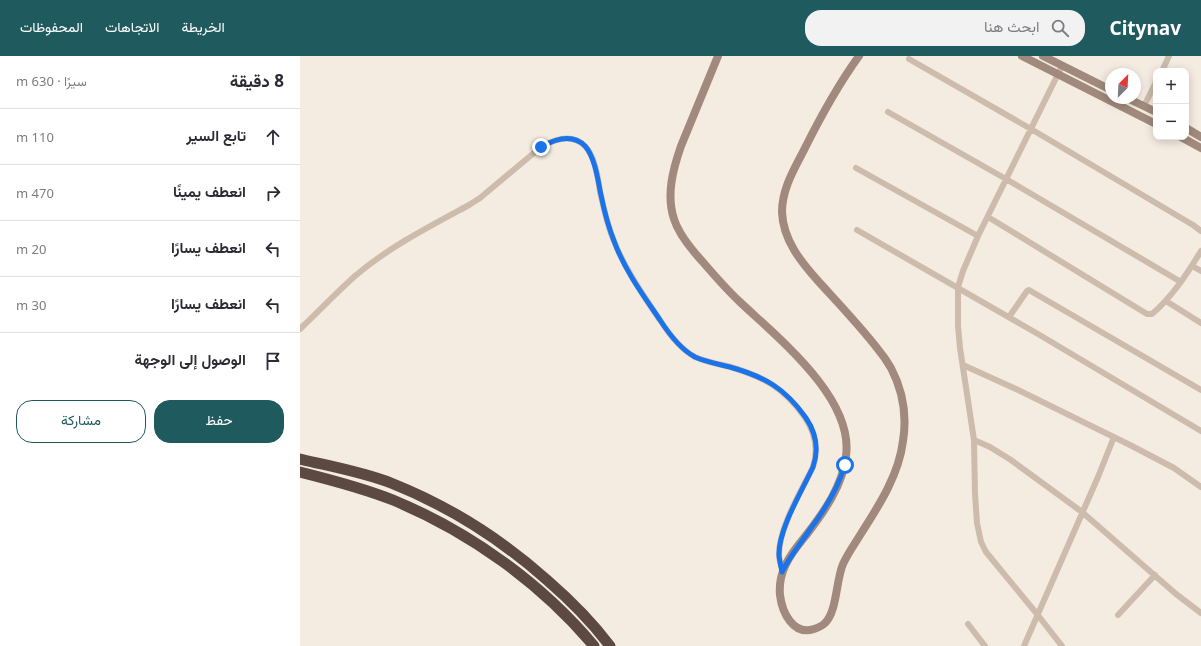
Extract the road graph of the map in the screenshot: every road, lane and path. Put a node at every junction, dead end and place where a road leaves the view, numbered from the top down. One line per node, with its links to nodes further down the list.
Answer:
1 (718, 56): 51 (street)
2 (859, 56): 51 (street)
3 (1022, 56): 10 (street)
4 (1043, 56): 7 (street)
5 (1169, 56): 9 (street)
6 (909, 59): 18 (street)
7 (1055, 59): 8 (street)
8 (1062, 66): 10 (street); 11 (street)
9 (1163, 68)
10 (1058, 75): 17 (street); 18 (street)
11 (1105, 87)
12 (1153, 88): 14 (street)
13 (1140, 104): 14 (street)
14 (1144, 106): 15 (street)
15 (1153, 110)
16 (888, 112): 24 (street)
17 (1153, 122)
18 (1031, 129): 24 (street); 27 (street)
19 (1189, 130): 20 (street)
20 (1201, 137)
21 (1186, 140): 22 (street)
22 (1201, 148)
23 (856, 168): 28 (street)
24 (1006, 179): 25 (street); 32 (street)
25 (988, 217): 28 (street); 34 (street)
26 (857, 230): 33 (street)
27 (1201, 231)
28 (978, 236): 33 (street)
29 (1201, 251): 30 (street)
30 (1192, 266): 31 (street); 32 (street)
31 (1201, 271)
32 (1181, 282): 34 (street)
33 (958, 287): 35 (street); 38 (street)
34 (1166, 301): 36 (street)
35 (1009, 317): 39 (street); 40 (street)
36 (1201, 323)
37 (300, 329): 51 (street)
38 (963, 365): 41 (street); 42 (street)
39 (1201, 390)
40 (1201, 431)
41 (1114, 438): 47 (street); 48 (street)
42 (974, 440): 48 (street); 54 (street)
43 (300, 451): 45 (highway)
44 (300, 459): 45 (highway)
45 (344, 469): 49 (highway)
46 (300, 472): 50 (highway)
47 (1201, 486)
48 (1082, 512): 52 (street); 54 (street)
49 (459, 515): 50 (highway); 58 (highway)
50 (451, 529): 57 (highway)
51 (782, 572)
52 (1155, 575): 53 (street); 55 (street)
53 (1201, 613)
54 (1037, 614): 60 (street); 61 (street)
55 (1118, 615)
56 (968, 624): 59 (street)
57 (594, 646)
58 (610, 646)
59 (985, 646)
60 (1024, 646)
61 (1062, 646)

